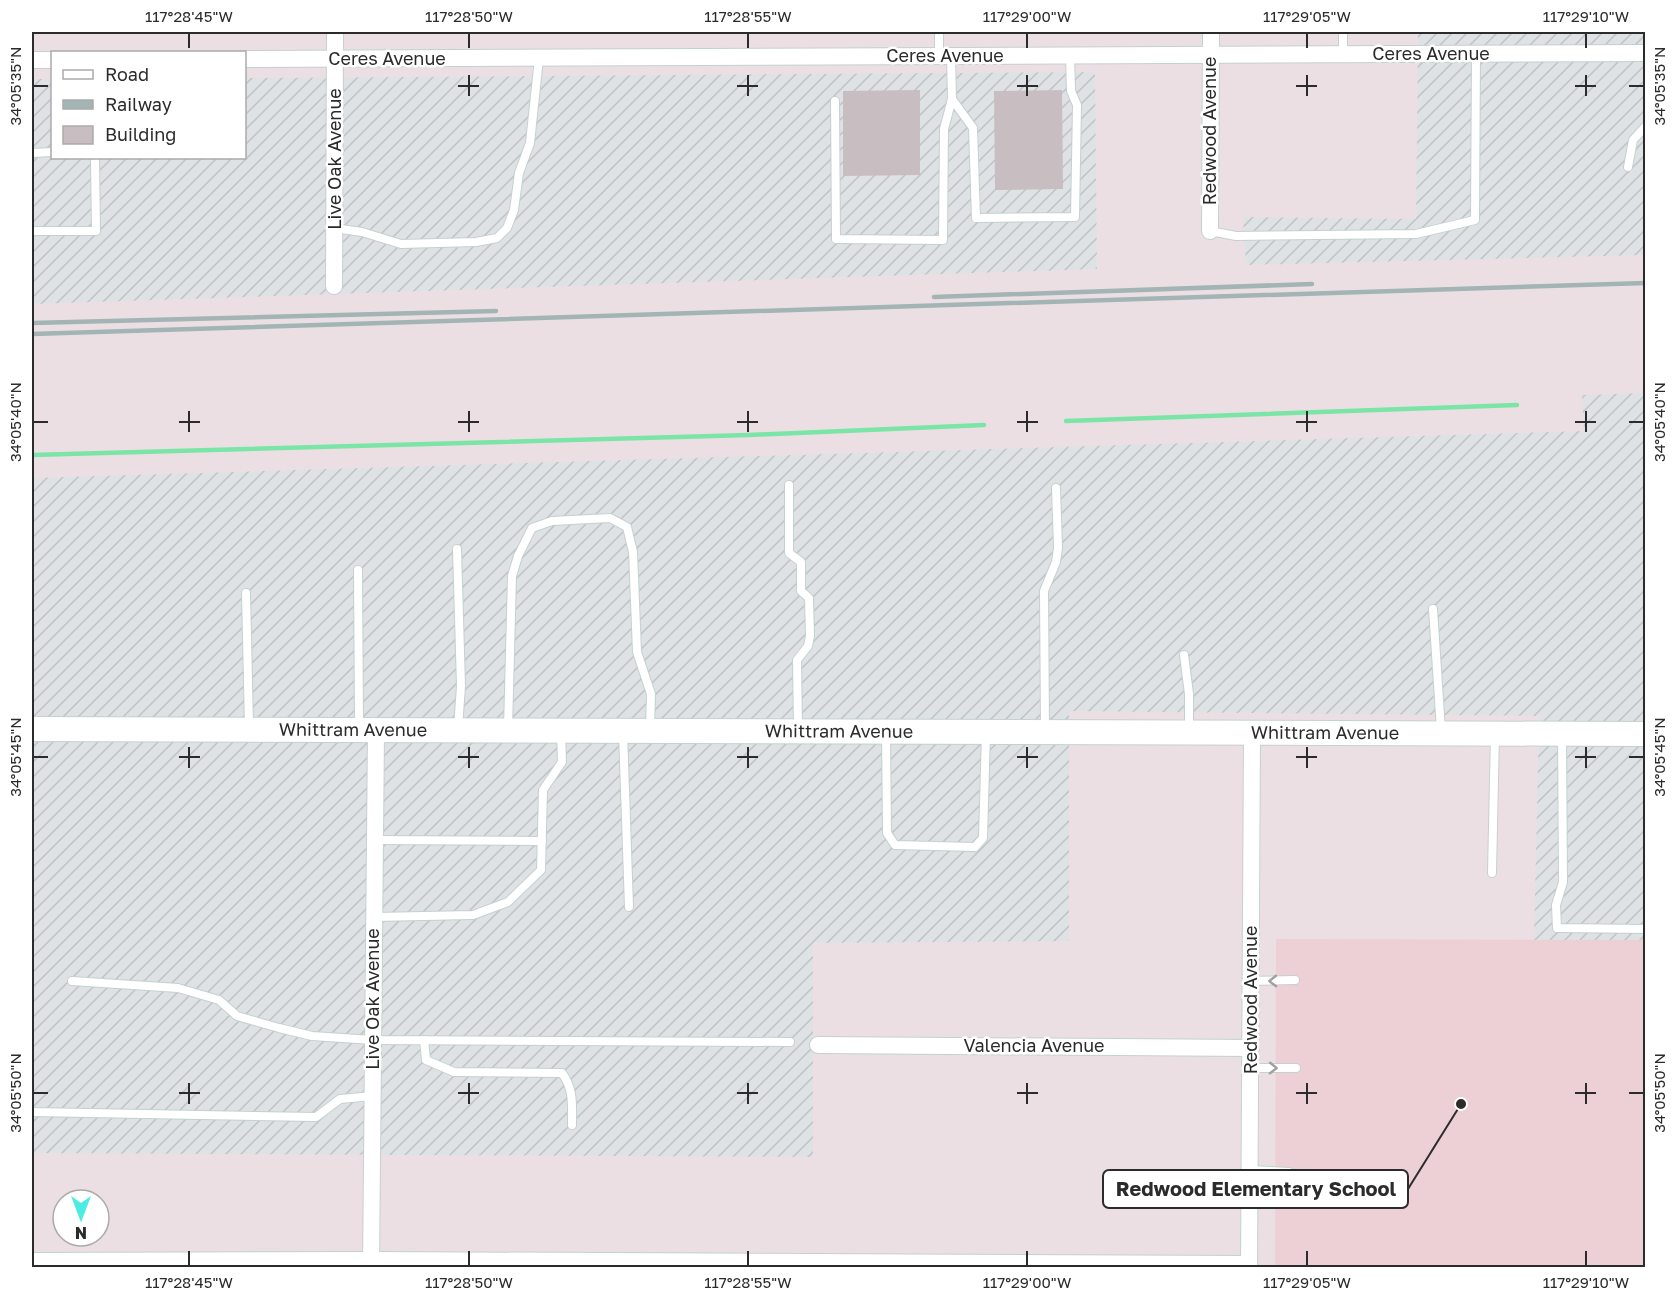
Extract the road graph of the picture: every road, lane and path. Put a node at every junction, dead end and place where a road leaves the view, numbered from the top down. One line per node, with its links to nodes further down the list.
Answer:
1 (335, 32): 13 (street, Live Oak Avenue)
2 (939, 32): 9 (lane)
3 (1211, 32): 7 (street, Redwood Avenue)
4 (1343, 32): 8 (lane)
5 (1646, 53): 6 (street, Ceres Avenue)
6 (1476, 54): 8 (street, Ceres Avenue); 25 (lane)
7 (1210, 55): 8 (street, Ceres Avenue); 10 (street, Ceres Avenue); 25 (street, Redwood Avenue)
8 (1343, 55)
9 (945, 56): 10 (street, Ceres Avenue); 11 (street, Ceres Avenue); 16 (lane)
10 (1070, 56): 16 (lane)
11 (539, 58): 13 (street, Ceres Avenue); 23 (lane)
12 (246, 59): 13 (street, Ceres Avenue)
13 (335, 59): 23 (street, Live Oak Avenue)
14 (32, 60): 15 (street)
15 (51, 60)
16 (952, 99): 17 (lane)
17 (835, 101)
18 (1646, 126): 22 (lane)
19 (51, 152): 20 (lane)
20 (32, 153)
21 (95, 159): 24 (lane)
22 (1628, 167)
23 (334, 228): 26 (street, Live Oak Avenue)
24 (32, 231)
25 (1210, 231)
26 (334, 286)
27 (789, 485): 42 (lane)
28 (1056, 488): 45 (lane)
29 (457, 549): 37 (lane)
30 (358, 570): 36 (lane)
31 (246, 593): 35 (lane)
32 (1433, 609): 48 (lane)
33 (1184, 655): 46 (lane)
34 (32, 729): 35 (street, Whittram Avenue)
35 (249, 730): 36 (street, Whittram Avenue)
36 (367, 731): 37 (street, Whittram Avenue); 52 (street, Live Oak Avenue)
37 (458, 731): 38 (street, Whittram Avenue)
38 (508, 731): 39 (street, Whittram Avenue); 41 (lane)
39 (561, 731): 40 (street, Whittram Avenue); 53 (lane)
40 (623, 732): 41 (street, Whittram Avenue); 55 (lane)
41 (650, 732): 42 (street, Whittram Avenue)
42 (798, 732): 43 (street, Whittram Avenue)
43 (886, 732): 44 (street, Whittram Avenue); 44 (lane)
44 (986, 732): 45 (street, Whittram Avenue)
45 (1045, 733): 46 (street, Whittram Avenue)
46 (1190, 733): 47 (street, Whittram Avenue)
47 (1252, 733): 48 (street, Whittram Avenue); 60 (street, Redwood Avenue)
48 (1441, 734): 49 (street, Whittram Avenue)
49 (1495, 734): 50 (street, Whittram Avenue); 54 (lane)
50 (1562, 734): 51 (street, Whittram Avenue); 57 (lane)
51 (1646, 734)
52 (375, 840): 53 (lane); 56 (street, Live Oak Avenue)
53 (542, 842): 56 (lane)
54 (1492, 873)
55 (629, 907)
56 (374, 917): 61 (street, Live Oak Avenue)
57 (1646, 929)
58 (1295, 980): 60 (lane, one-way to 60)
59 (72, 981): 61 (lane)
60 (1251, 981): 65 (street, Redwood Avenue)
61 (373, 1040): 62 (lane); 68 (street, Live Oak Avenue)
62 (424, 1040): 63 (lane); 70 (lane)
63 (790, 1042)
64 (818, 1045): 65 (street, Valencia Avenue)
65 (1251, 1048): 66 (street, Redwood Avenue)
66 (1251, 1068): 67 (lane, one-way to 67); 71 (street, Redwood Avenue)
67 (1296, 1068)
68 (373, 1096): 69 (lane); 74 (street, Live Oak Avenue)
69 (32, 1112)
70 (572, 1125)
71 (1250, 1170): 72 (lane); 75 (street, Redwood Avenue)
72 (1289, 1172)
73 (32, 1262): 74 (street)
74 (371, 1264): 75 (street)
75 (1249, 1266)

